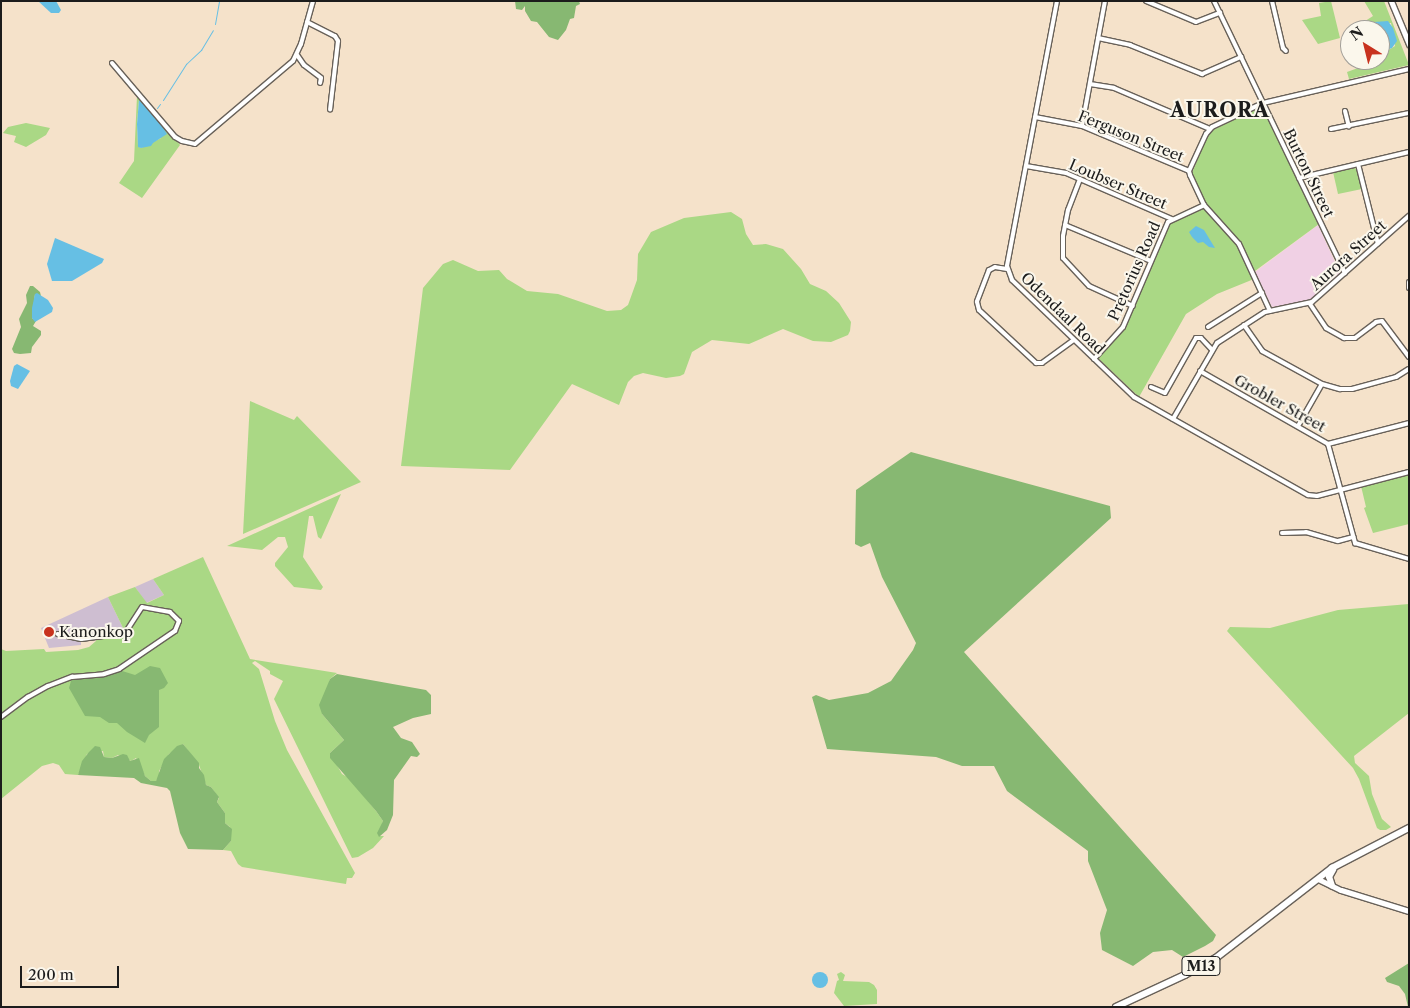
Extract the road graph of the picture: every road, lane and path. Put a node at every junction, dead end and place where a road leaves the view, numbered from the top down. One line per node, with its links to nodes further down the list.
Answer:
1 (313, 1): 9 (street)
2 (1057, 1): 23 (street, Odendaal Road)
3 (1105, 1): 10 (street)
4 (1146, 1): 8 (street)
5 (1214, 1): 8 (street, Burton Street)
6 (1272, 1): 12 (street)
7 (1391, 1): 11 (main road)
8 (1220, 13): 14 (street, Burton Street)
9 (307, 22): 13 (street); 20 (street)
10 (1098, 38): 14 (street); 18 (street)
11 (1409, 44)
12 (1286, 51)
13 (297, 55): 15 (street); 17 (street)
14 (1241, 57): 19 (street, Burton Street)
15 (112, 62)
16 (1409, 69): 19 (street)
17 (320, 83)
18 (1090, 84): 24 (street); 26 (street)
19 (1263, 103): 26 (street); 32 (street, Burton Street)
20 (330, 110)
21 (1345, 111): 25 (street)
22 (1409, 114): 25 (street)
23 (1035, 116): 24 (street, Ferguson Street); 30 (street, Odendaal Road)
24 (1082, 126): 31 (street, Ferguson Street)
25 (1349, 127): 27 (street)
26 (1210, 128): 31 (street)
27 (1331, 129)
28 (1409, 152): 29 (street)
29 (1358, 164): 32 (street); 38 (street)
30 (1026, 166): 33 (street, Loubser Street); 40 (street, Odendaal Road)
31 (1189, 171): 34 (street)
32 (1299, 178): 41 (street, Burton Street)
33 (1080, 179): 36 (street, Loubser Street); 37 (street)
34 (1204, 205): 36 (street, Pretorius Road); 44 (street)
35 (1408, 218): 38 (street, Aurora Street)
36 (1172, 219): 39 (street, Pretorius Road)
37 (1065, 225): 39 (street); 46 (street)
38 (1378, 244): 41 (street, Aurora Street)
39 (1151, 261): 46 (street, Pretorius Road)
40 (1007, 269): 50 (street, Odendaal Road); 50 (street)
41 (1345, 273): 45 (street, Aurora Street)
42 (1409, 282): 43 (street)
43 (1409, 288)
44 (1262, 293): 47 (street); 49 (street)
45 (1310, 304): 47 (street, Aurora Street); 52 (street)
46 (1133, 306): 53 (street, Pretorius Road)
47 (1270, 311): 48 (street, Aurora Street)
48 (1244, 325): 51 (street, Aurora Street); 56 (street)
49 (1208, 327)
50 (1074, 340): 53 (street, Odendaal Road)
51 (1212, 350): 55 (street, Aurora Street); 57 (street)
52 (1409, 356)
53 (1094, 359): 58 (street, Odendaal Road)
54 (1409, 369): 56 (street)
55 (1200, 371): 58 (street, Aurora Street); 60 (street, Grobler Street)
56 (1322, 384): 60 (street)
57 (1152, 387)
58 (1173, 419): 63 (street, Odendaal Road)
59 (1409, 423): 61 (street, Grobler Street)
60 (1298, 426): 61 (street, Grobler Street)
61 (1328, 444): 63 (street)
62 (1409, 472): 63 (street)
63 (1340, 490): 65 (street)
64 (1282, 533): 65 (street)
65 (1353, 538): 66 (street)
66 (1409, 559)
67 (58, 634): 68 (street)
68 (1, 717)
69 (1409, 828): 70 (main road, M13)
70 (1340, 863): 71 (main road, M13); 72 (main road)
71 (1318, 879): 72 (main road); 74 (main road, M13)
72 (1332, 886): 73 (main road)
73 (1409, 911)
74 (1116, 1007)

